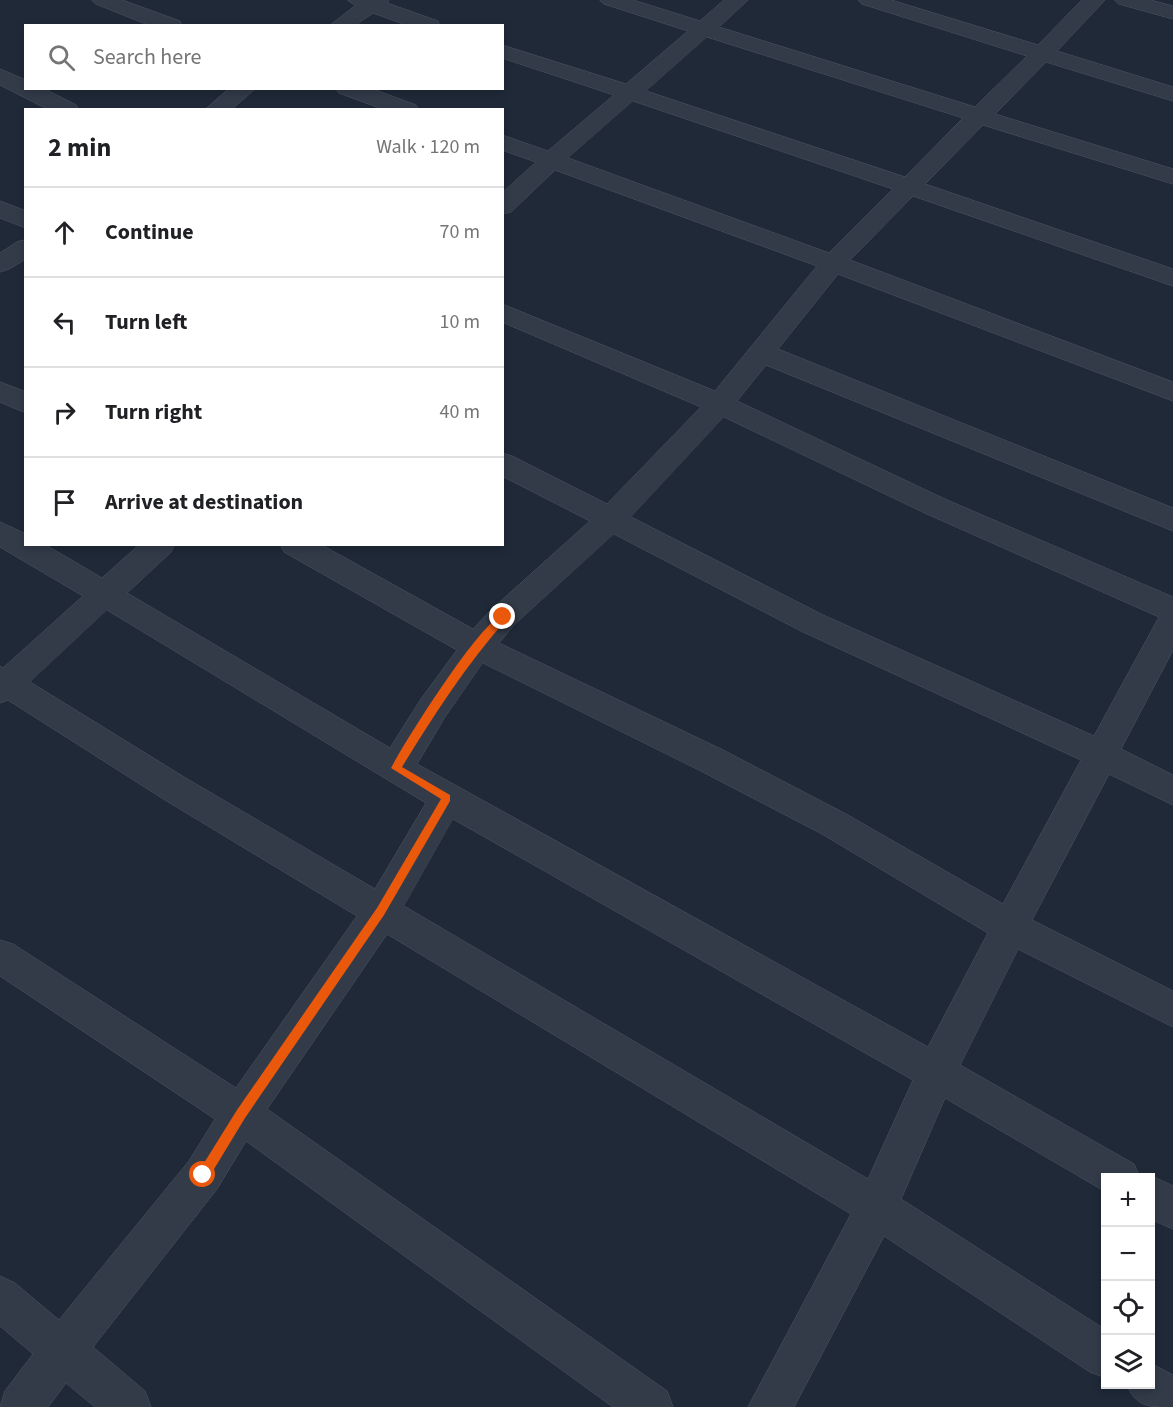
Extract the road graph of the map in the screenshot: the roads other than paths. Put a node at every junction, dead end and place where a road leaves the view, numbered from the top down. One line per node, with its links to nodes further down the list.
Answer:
1 (103, 0): 9 (street)
2 (611, 0): 12 (street)
3 (737, 0): 12 (street)
4 (868, 0): 14 (street)
5 (1094, 0): 14 (street)
6 (1126, 0): 8 (street)
7 (369, 2): 10 (street); 11 (street)
8 (1173, 13)
9 (167, 24)
10 (342, 24)
11 (424, 24)
12 (702, 30): 20 (street); 25 (street)
13 (504, 52): 20 (street)
14 (1039, 54): 21 (street); 25 (street)
15 (0, 76): 16 (street)
16 (24, 88)
17 (28, 90): 22 (street)
18 (242, 90): 23 (street)
19 (353, 90): 24 (street)
20 (630, 93): 27 (street); 29 (street)
21 (1173, 94)
22 (64, 108)
23 (219, 108)
24 (402, 108)
25 (978, 116): 28 (street); 29 (street)
26 (504, 143): 27 (street)
27 (553, 159): 30 (street); 34 (street)
28 (1173, 177)
29 (911, 186): 34 (street); 36 (street)
30 (504, 205)
31 (0, 208): 32 (street)
32 (24, 220)
33 (24, 248): 35 (street)
34 (833, 263): 38 (street); 40 (street)
35 (0, 264)
36 (1173, 278)
37 (504, 313): 42 (street)
38 (762, 353): 42 (street); 45 (street)
39 (0, 391): 41 (street)
40 (1173, 392)
41 (24, 403)
42 (720, 404): 44 (street); 50 (street)
43 (504, 464): 44 (street)
44 (610, 520): 52 (street); 54 (street)
45 (1173, 520)
46 (0, 533): 49 (street)
47 (158, 546): 49 (street)
48 (298, 546): 52 (street)
49 (106, 594): 53 (street); 55 (street)
50 (1173, 610)
51 (1173, 620): 54 (street)
52 (477, 646): 55 (street); 59 (street)
53 (2, 684): 58 (street)
54 (1100, 754): 56 (street); 59 (street)
55 (396, 768): 57 (street)
56 (1173, 791)
57 (447, 798): 58 (street); 62 (street)
58 (381, 912): 63 (street); 66 (street)
59 (1010, 927): 61 (street); 62 (street)
60 (0, 956): 63 (street)
61 (1173, 1010)
62 (937, 1071): 64 (street); 66 (street)
63 (241, 1114): 69 (street); 75 (street)
64 (1111, 1173)
65 (1155, 1198): 67 (street)
66 (876, 1207): 70 (street); 76 (street)
67 (1173, 1209)
68 (0, 1298): 69 (street)
69 (62, 1351): 73 (street); 74 (street)
70 (1101, 1353)
71 (1155, 1389): 72 (street)
72 (1173, 1401)
73 (21, 1407)
74 (129, 1407)
75 (651, 1407)
76 (771, 1407)

